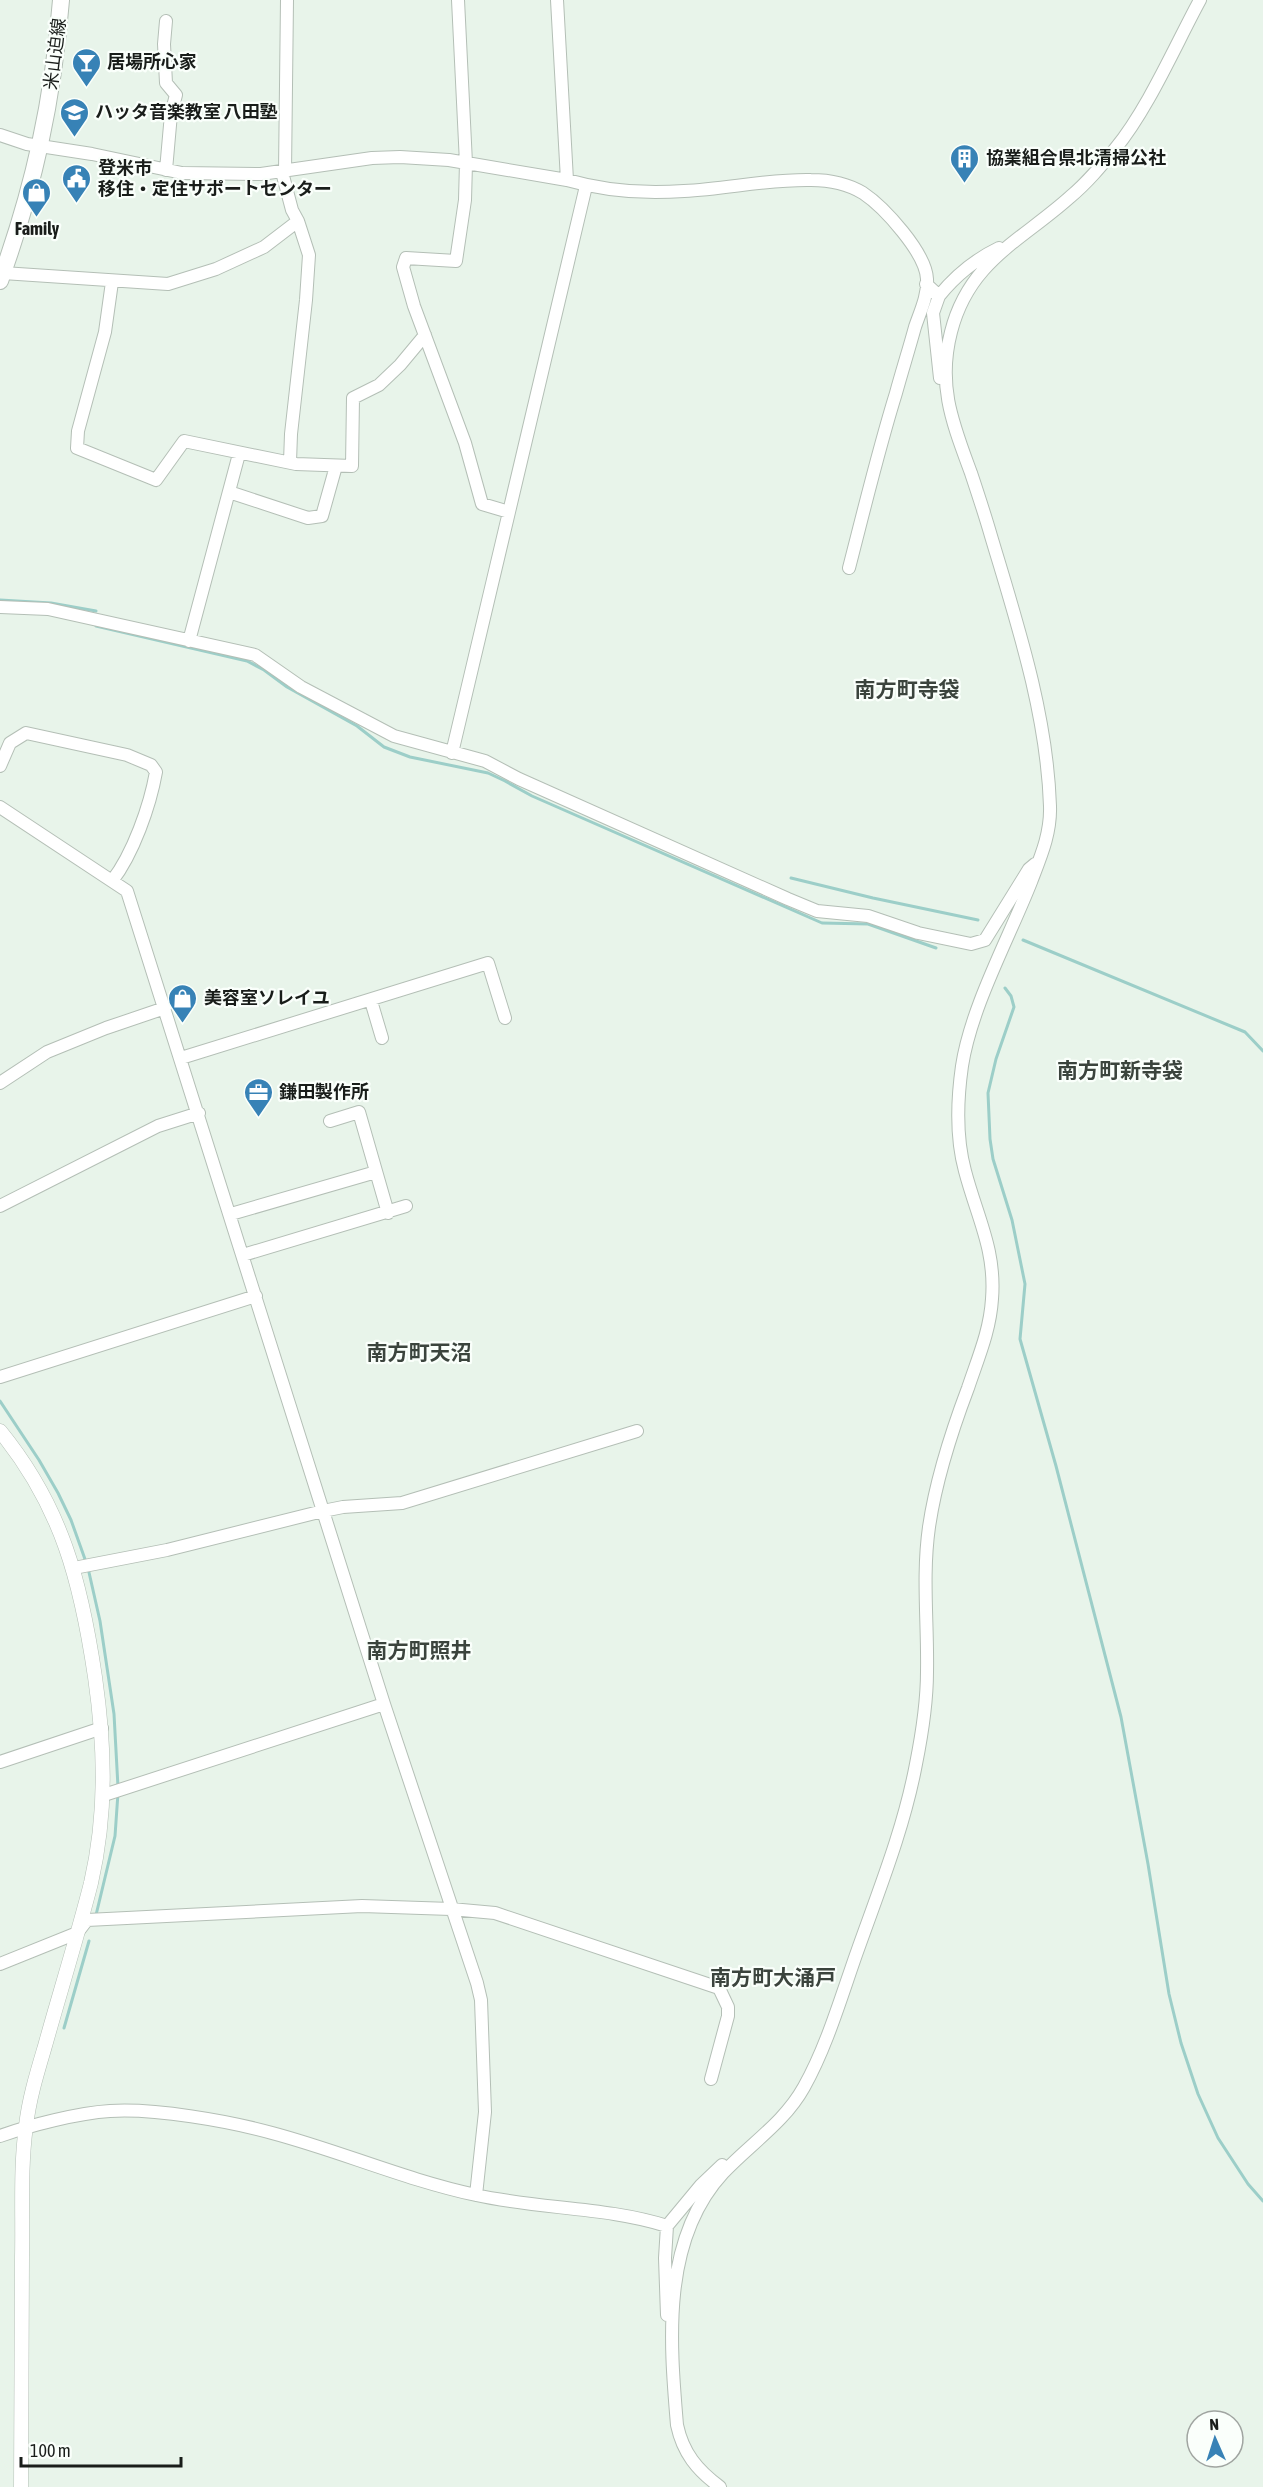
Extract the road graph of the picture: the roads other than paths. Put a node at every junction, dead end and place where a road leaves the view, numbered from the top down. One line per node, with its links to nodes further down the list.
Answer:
1 (61, 0): 8 (main road, 米山迫線)
2 (287, 0): 11 (street)
3 (458, 0): 9 (street)
4 (558, 0): 12 (street)
5 (1200, 0): 15 (street)
6 (166, 21): 10 (street)
7 (0, 135): 8 (street)
8 (41, 145): 10 (street); 16 (main road, 米山迫線)
9 (466, 163): 11 (street); 12 (street); 20 (street)
10 (166, 170): 11 (street)
11 (284, 172): 14 (street)
12 (567, 180): 13 (street)
13 (586, 186): 18 (street); 26 (street)
14 (298, 221): 17 (street); 23 (street)
15 (1010, 242): 19 (street); 21 (street)
16 (2, 277): 17 (street)
17 (111, 282): 22 (street)
18 (926, 284): 19 (street); 27 (street)
19 (939, 296): 21 (street)
20 (425, 335): 24 (street); 26 (street)
21 (947, 405): 33 (street)
22 (239, 454): 23 (street); 25 (street)
23 (290, 462): 24 (street)
24 (336, 466): 25 (street)
25 (229, 492): 29 (street)
26 (509, 512): 30 (street)
27 (849, 568)
28 (0, 607): 29 (street)
29 (189, 641): 30 (street)
30 (452, 753): 33 (street)
31 (0, 766): 34 (street)
32 (0, 807): 34 (street)
33 (1040, 859): 65 (street)
34 (112, 881): 36 (street)
35 (371, 1001): 37 (street); 38 (street); 39 (street)
36 (165, 1008): 39 (street); 40 (street)
37 (505, 1018)
38 (382, 1038)
39 (181, 1058): 41 (street)
40 (0, 1083)
41 (199, 1113): 44 (street); 47 (street)
42 (330, 1121): 43 (street)
43 (376, 1172): 46 (street); 47 (street)
44 (0, 1206)
45 (406, 1206): 46 (street)
46 (388, 1213): 48 (street)
47 (231, 1214): 48 (street)
48 (243, 1255): 49 (street)
49 (256, 1296): 50 (street); 53 (street)
50 (0, 1377)
51 (0, 1431): 54 (street)
52 (637, 1431): 53 (street)
53 (323, 1511): 54 (street); 55 (street)
54 (83, 1566): 56 (street)
55 (384, 1704): 58 (street); 59 (street)
56 (102, 1728): 57 (street); 58 (street)
57 (0, 1762)
58 (113, 1792): 60 (street)
59 (451, 1909): 60 (street); 62 (street); 66 (street)
60 (77, 1933): 61 (street); 63 (street)
61 (0, 1964)
62 (711, 2079)
63 (26, 2127): 64 (street); 66 (street); 69 (street)
64 (0, 2136)
65 (744, 2153): 67 (street); 68 (street)
66 (476, 2195): 67 (street)
67 (668, 2226): 68 (street)
68 (672, 2326): 70 (street)
69 (21, 2487)
70 (720, 2487)

